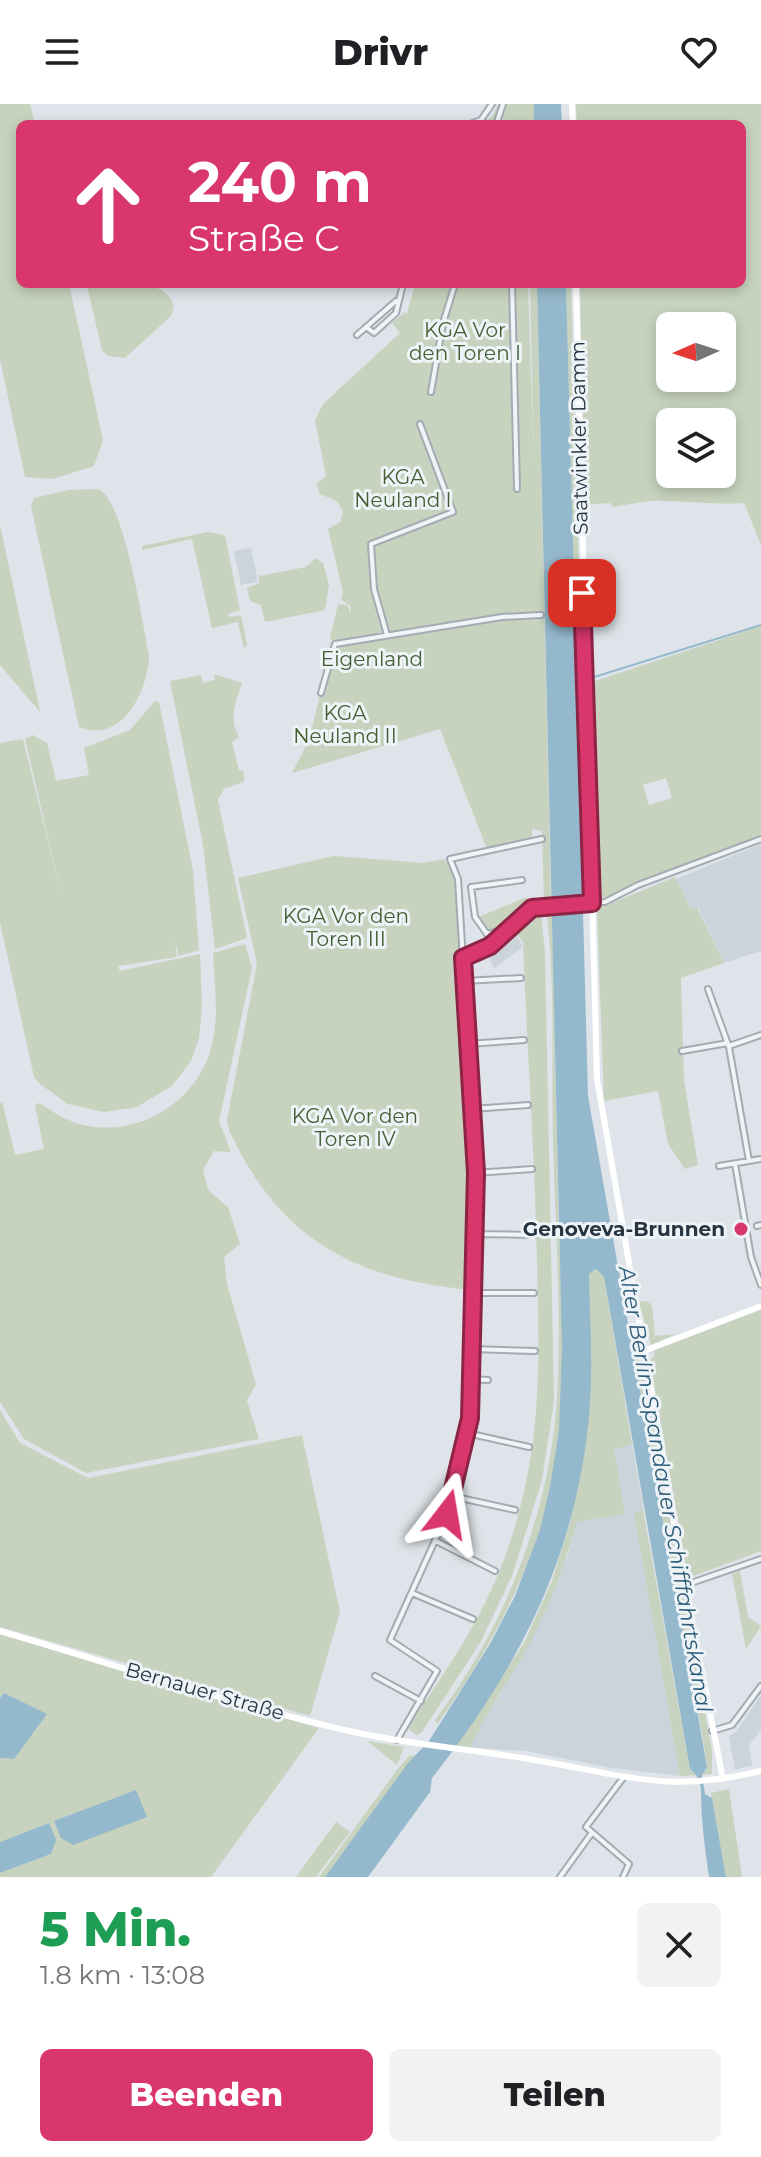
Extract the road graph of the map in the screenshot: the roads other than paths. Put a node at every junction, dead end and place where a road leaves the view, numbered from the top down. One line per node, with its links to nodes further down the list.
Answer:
1 (402, 288): 5 (street)
2 (454, 288): 8 (street)
3 (512, 288): 10 (street)
4 (576, 288): 17 (main road, Saatwinkler Damm)
5 (398, 299): 6 (street); 6 (street)
6 (366, 327): 7 (street)
7 (357, 335)
8 (431, 392)
9 (420, 424): 12 (street)
10 (517, 489)
11 (541, 615): 12 (street)
12 (387, 635): 13 (street)
13 (321, 693)
14 (542, 839): 21 (street)
15 (761, 839): 17 (street)
16 (522, 880): 19 (street)
17 (590, 903): 18 (street); 47 (main road, Saatwinkler Damm)
18 (506, 930): 19 (street); 20 (street)
19 (487, 934): 20 (street)
20 (490, 946): 21 (street)
21 (463, 958): 23 (street)
22 (521, 978): 23 (street)
23 (464, 981): 27 (street)
24 (708, 989): 28 (street)
25 (761, 1035): 28 (street)
26 (524, 1040): 27 (street)
27 (468, 1044): 31 (street)
28 (728, 1045): 29 (street); 33 (street)
29 (682, 1051)
30 (528, 1105): 31 (street)
31 (472, 1109): 37 (street)
32 (761, 1159): 33 (street)
33 (749, 1161): 34 (street)
34 (735, 1164): 35 (street); 38 (street)
35 (719, 1166)
36 (532, 1169): 37 (street)
37 (476, 1173): 39 (street)
38 (754, 1226): 41 (street)
39 (474, 1234): 40 (street); 42 (street)
40 (534, 1235)
41 (761, 1285)
42 (472, 1293): 43 (street); 45 (street)
43 (534, 1293)
44 (761, 1306): 47 (main road)
45 (471, 1349): 46 (street); 48 (street)
46 (535, 1351)
47 (644, 1351): 57 (main road, Saatwinkler Damm)
48 (470, 1379): 49 (street); 50 (street)
49 (488, 1380)
50 (467, 1433): 51 (street); 52 (street)
51 (529, 1447)
52 (451, 1496): 53 (street); 54 (street)
53 (515, 1510)
54 (436, 1541): 56 (street); 58 (street)
55 (761, 1559): 57 (street)
56 (495, 1571)
57 (685, 1585): 64 (main road, Saatwinkler Damm)
58 (412, 1593): 59 (street); 63 (street)
59 (473, 1619)
60 (0, 1631): 65 (main road, Bernauer Straße)
61 (375, 1676): 63 (street)
62 (761, 1686): 64 (street)
63 (421, 1701): 65 (street)
64 (712, 1731): 68 (main road, Saatwinkler Damm)
65 (397, 1740): 67 (main road, Bernauer Straße)
66 (761, 1771): 68 (main road, Bernauer Straße)
67 (623, 1778): 68 (main road, Bernauer Straße); 69 (street)
68 (723, 1779)
69 (591, 1834): 70 (street); 71 (street)
70 (560, 1877)
71 (623, 1877)

